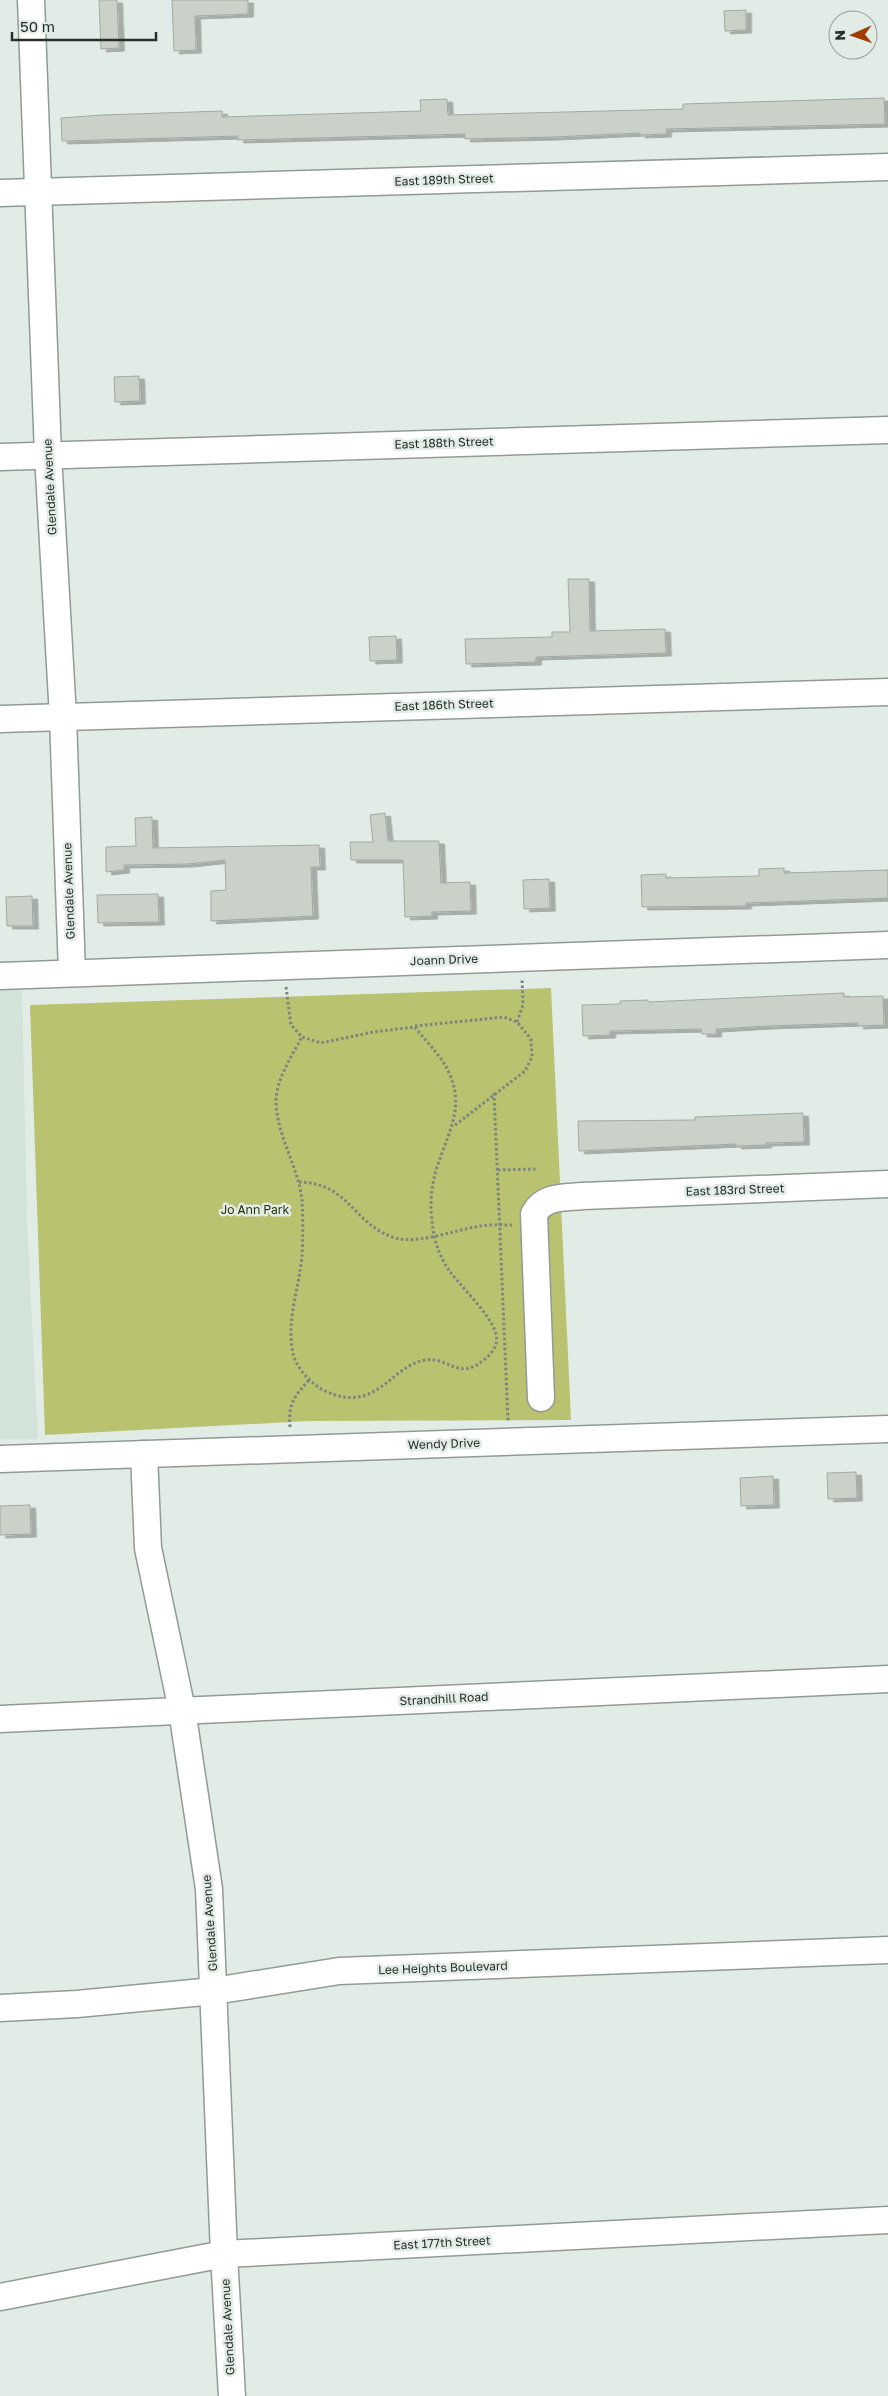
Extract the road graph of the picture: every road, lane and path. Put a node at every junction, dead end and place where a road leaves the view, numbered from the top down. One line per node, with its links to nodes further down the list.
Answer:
1 (32, 0): 3 (street, Glendale Avenue)
2 (888, 167): 3 (street, East 189th Street)
3 (39, 192): 4 (street, East 189th Street); 6 (street, Glendale Avenue)
4 (0, 194)
5 (888, 430): 6 (street, East 188th Street)
6 (48, 455): 7 (street, East 188th Street); 9 (street, Glendale Avenue)
7 (0, 457)
8 (888, 692): 9 (street, East 186th Street)
9 (63, 717): 10 (street, East 186th Street); 12 (street, Glendale Avenue)
10 (0, 719)
11 (888, 945): 12 (street, Joann Drive)
12 (72, 973): 13 (street, Joann Drive)
13 (0, 976)
14 (522, 978): 16 (path)
15 (286, 986): 18 (path)
16 (517, 1022): 17 (path); 19 (path)
17 (415, 1026): 18 (path); 20 (path)
18 (302, 1037): 23 (path)
19 (494, 1093): 20 (path); 22 (path)
20 (453, 1126): 26 (path)
21 (536, 1168): 22 (path)
22 (498, 1170): 25 (path)
23 (299, 1182): 26 (path); 27 (path)
24 (888, 1184): 28 (street, East 183rd Street)
25 (500, 1225): 26 (path); 29 (path)
26 (434, 1237): 27 (path)
27 (310, 1379): 31 (path)
28 (541, 1398)
29 (508, 1424)
30 (888, 1429): 32 (street, Wendy Drive)
31 (290, 1430)
32 (144, 1454): 33 (street, Wendy Drive); 35 (street, Glendale Avenue)
33 (0, 1459)
34 (888, 1679): 35 (street, Strandhill Road)
35 (182, 1710): 36 (street, Strandhill Road); 38 (street, Glendale Avenue)
36 (0, 1719)
37 (888, 1950): 38 (street, Lee Heights Boulevard)
38 (214, 1991): 39 (street, Lee Heights Boulevard); 41 (street, Glendale Avenue)
39 (0, 2008)
40 (888, 2220): 41 (street, East 177th Street)
41 (224, 2254): 42 (street, East 177th Street); 43 (street, Glendale Avenue)
42 (0, 2297)
43 (232, 2396)

